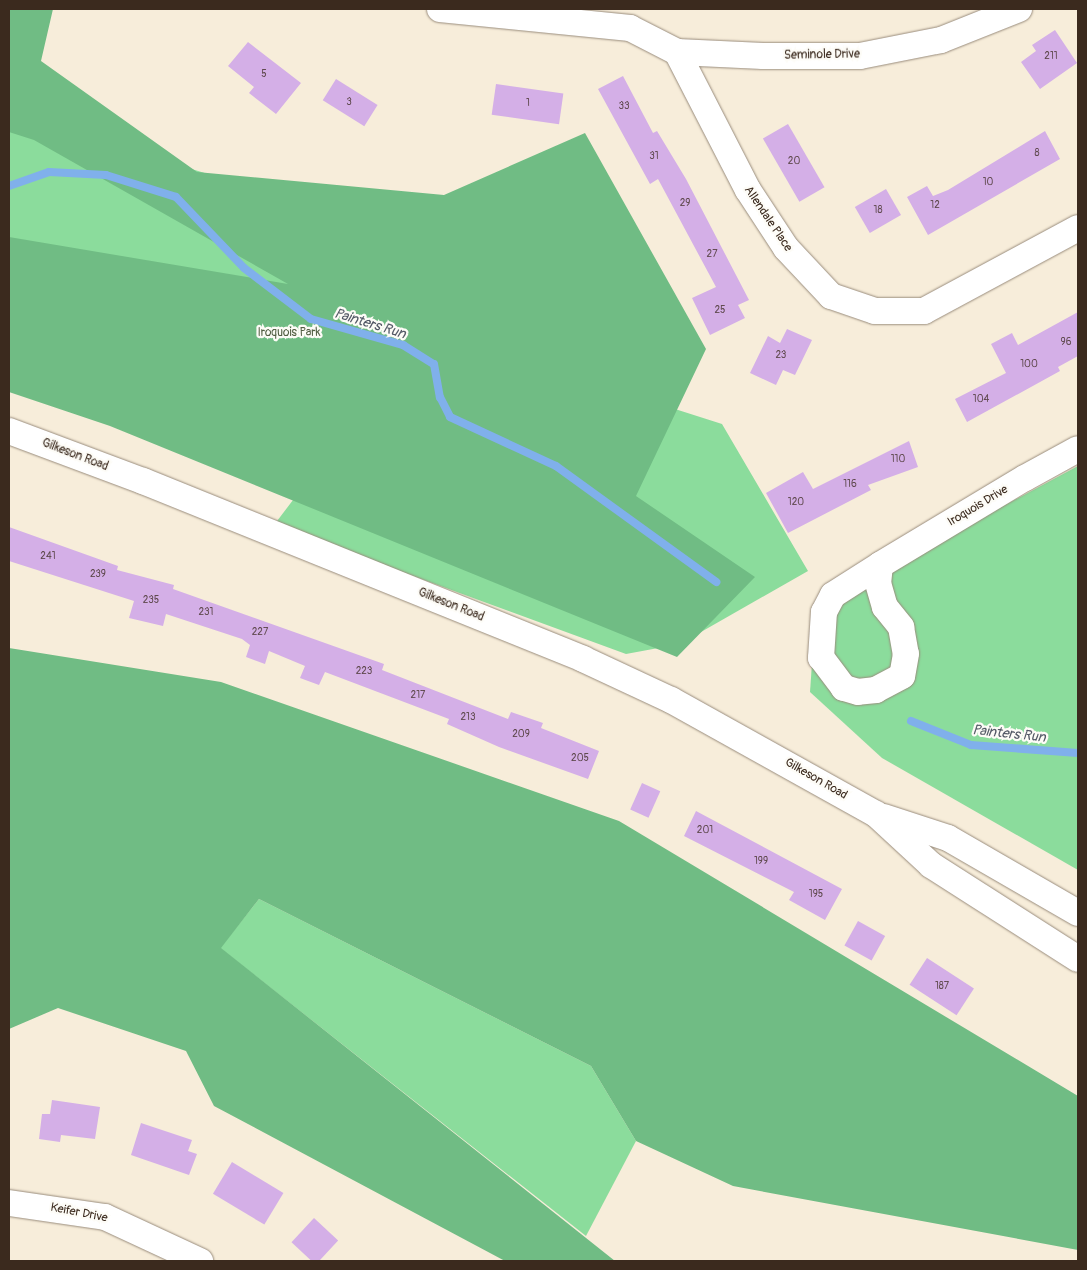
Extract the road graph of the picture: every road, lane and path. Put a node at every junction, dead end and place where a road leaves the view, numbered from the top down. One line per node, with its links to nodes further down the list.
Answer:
1 (440, 9): 3 (street)
2 (1020, 9): 3 (street, Seminole Drive)
3 (677, 52): 4 (street, Allendale Place)
4 (1078, 228)
5 (9, 432): 8 (street, Gilkeson Road)
6 (1078, 450): 7 (street, Iroquois Drive)
7 (880, 565): 7 (street, Iroquois Drive)
8 (876, 814): 9 (street, Gilkeson Road); 10 (street, Gilkeson Road)
9 (1078, 913)
10 (1078, 959)
11 (9, 1203): 12 (street, Keifer Drive)
12 (200, 1261)

